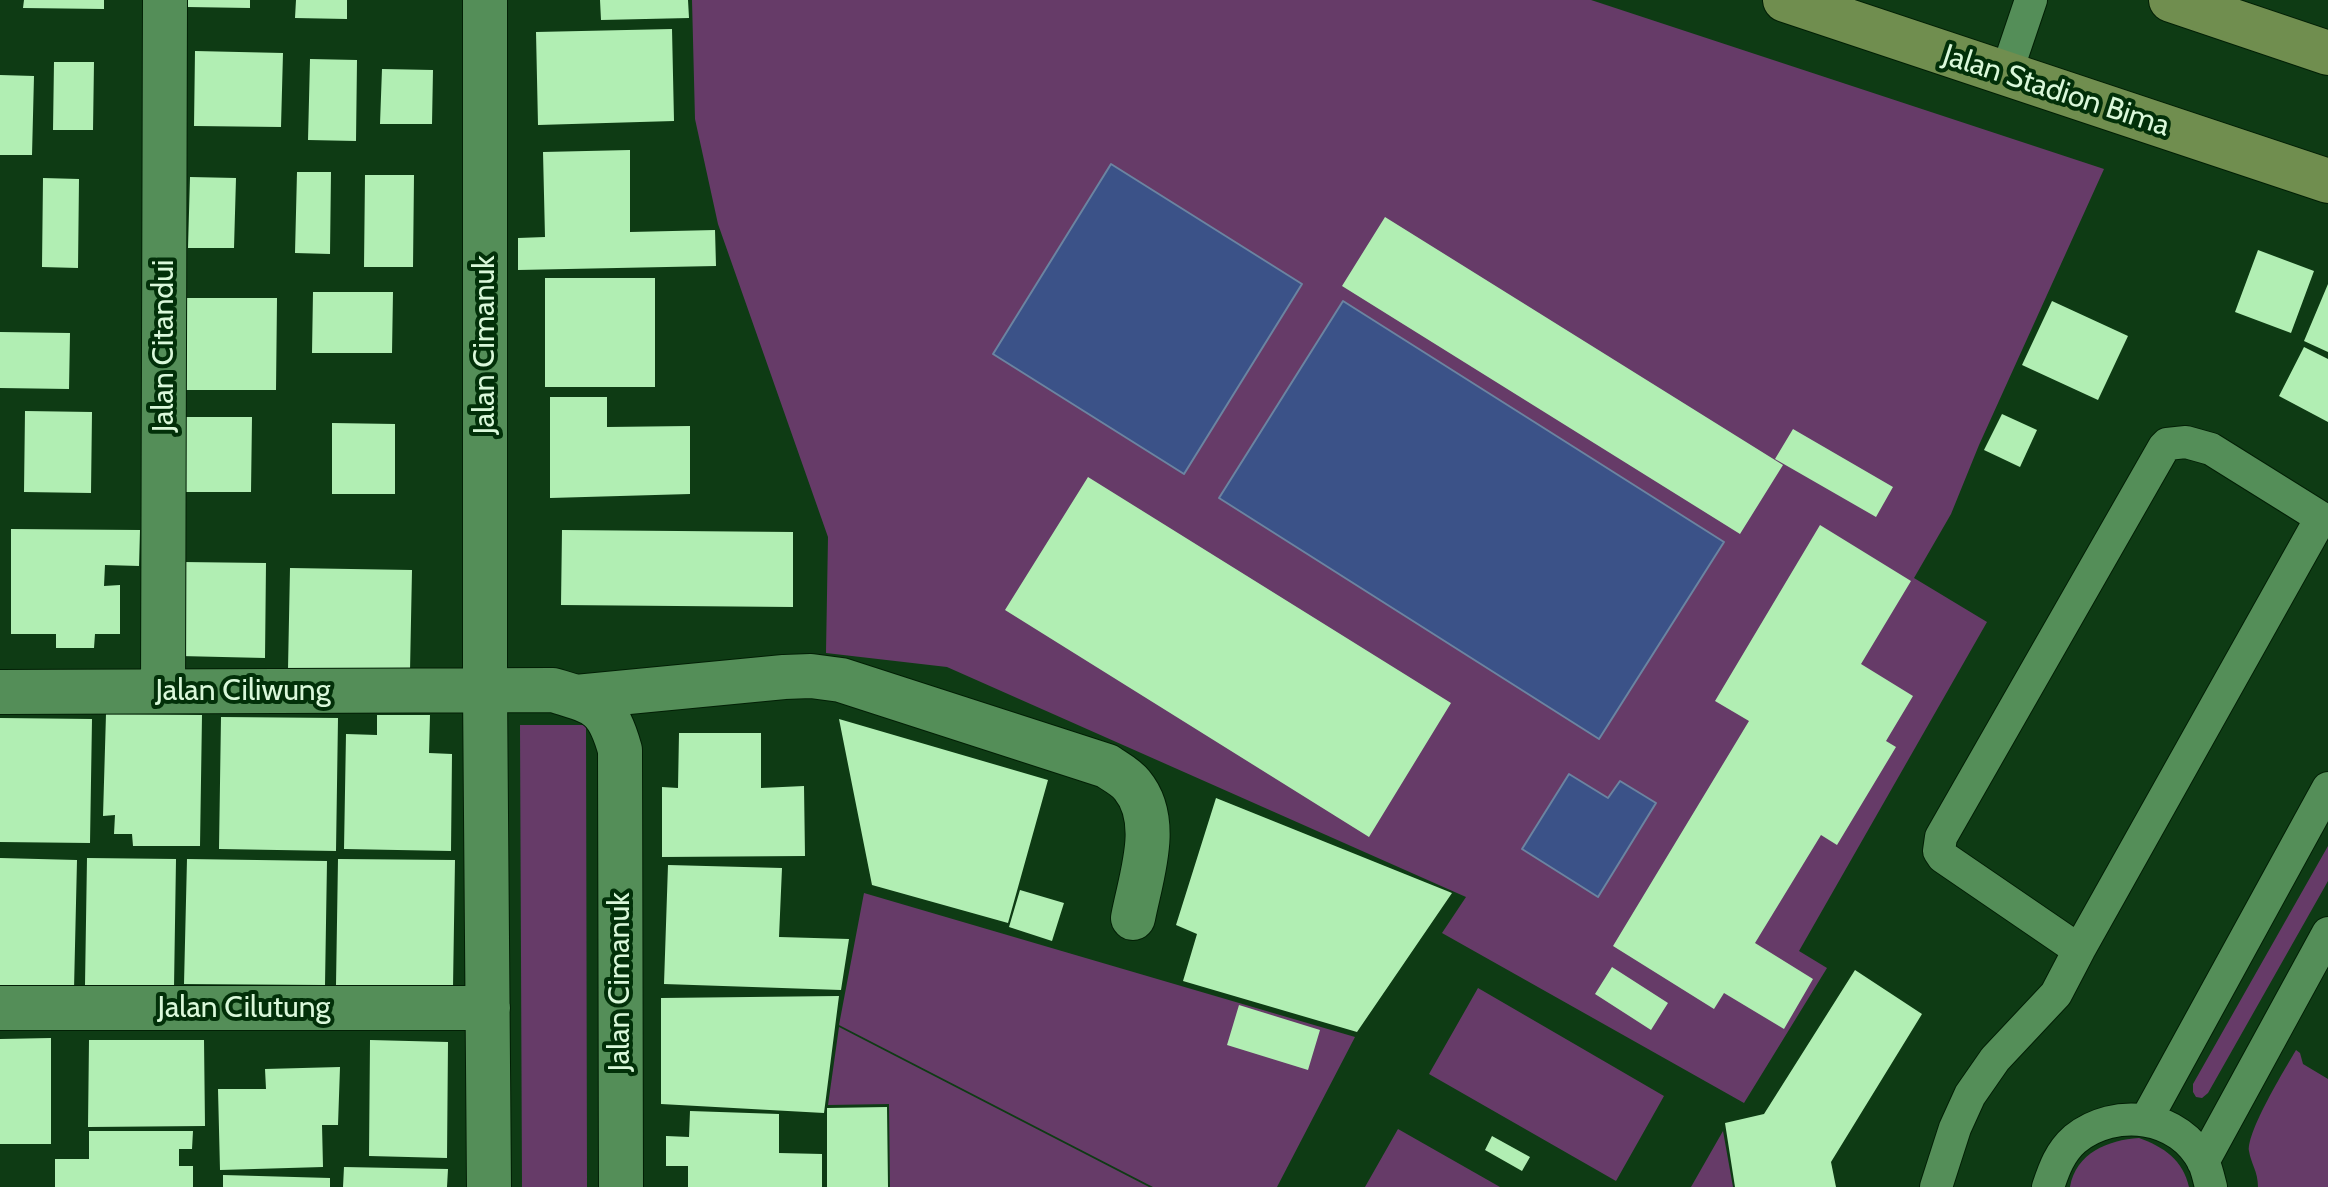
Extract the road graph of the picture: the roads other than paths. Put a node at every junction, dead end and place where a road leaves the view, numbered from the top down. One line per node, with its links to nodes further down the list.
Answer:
1 (165, 0): 11 (street, Jalan Citandui)
2 (485, 0): 10 (street, Jalan Cimanuk)
3 (1785, 0): 7 (street, Jalan Stadion Bima)
4 (2031, 0): 7 (lane)
5 (2171, 0): 6 (street)
6 (2328, 53)
7 (2006, 74): 8 (street, Jalan Stadion Bima)
8 (2328, 181)
9 (2324, 520): 17 (lane); 17 (lane)
10 (485, 690): 11 (street, Jalan Ciliwung); 13 (street, Jalan Cimanuk); 19 (street, Jalan Cimanuk)
11 (163, 691): 12 (street, Jalan Ciliwung)
12 (0, 692)
13 (576, 697): 15 (street); 23 (street, Jalan Cimanuk)
14 (2328, 788): 20 (lane)
15 (1133, 918)
16 (2328, 933): 21 (lane)
17 (2079, 950): 24 (lane)
18 (0, 1008): 19 (street, Jalan Cilutung)
19 (488, 1008): 22 (street, Jalan Cimanuk)
20 (2146, 1120): 21 (lane); 25 (lane)
21 (2207, 1175)
22 (489, 1187)
23 (621, 1187)
24 (1936, 1187)
25 (2048, 1187)

